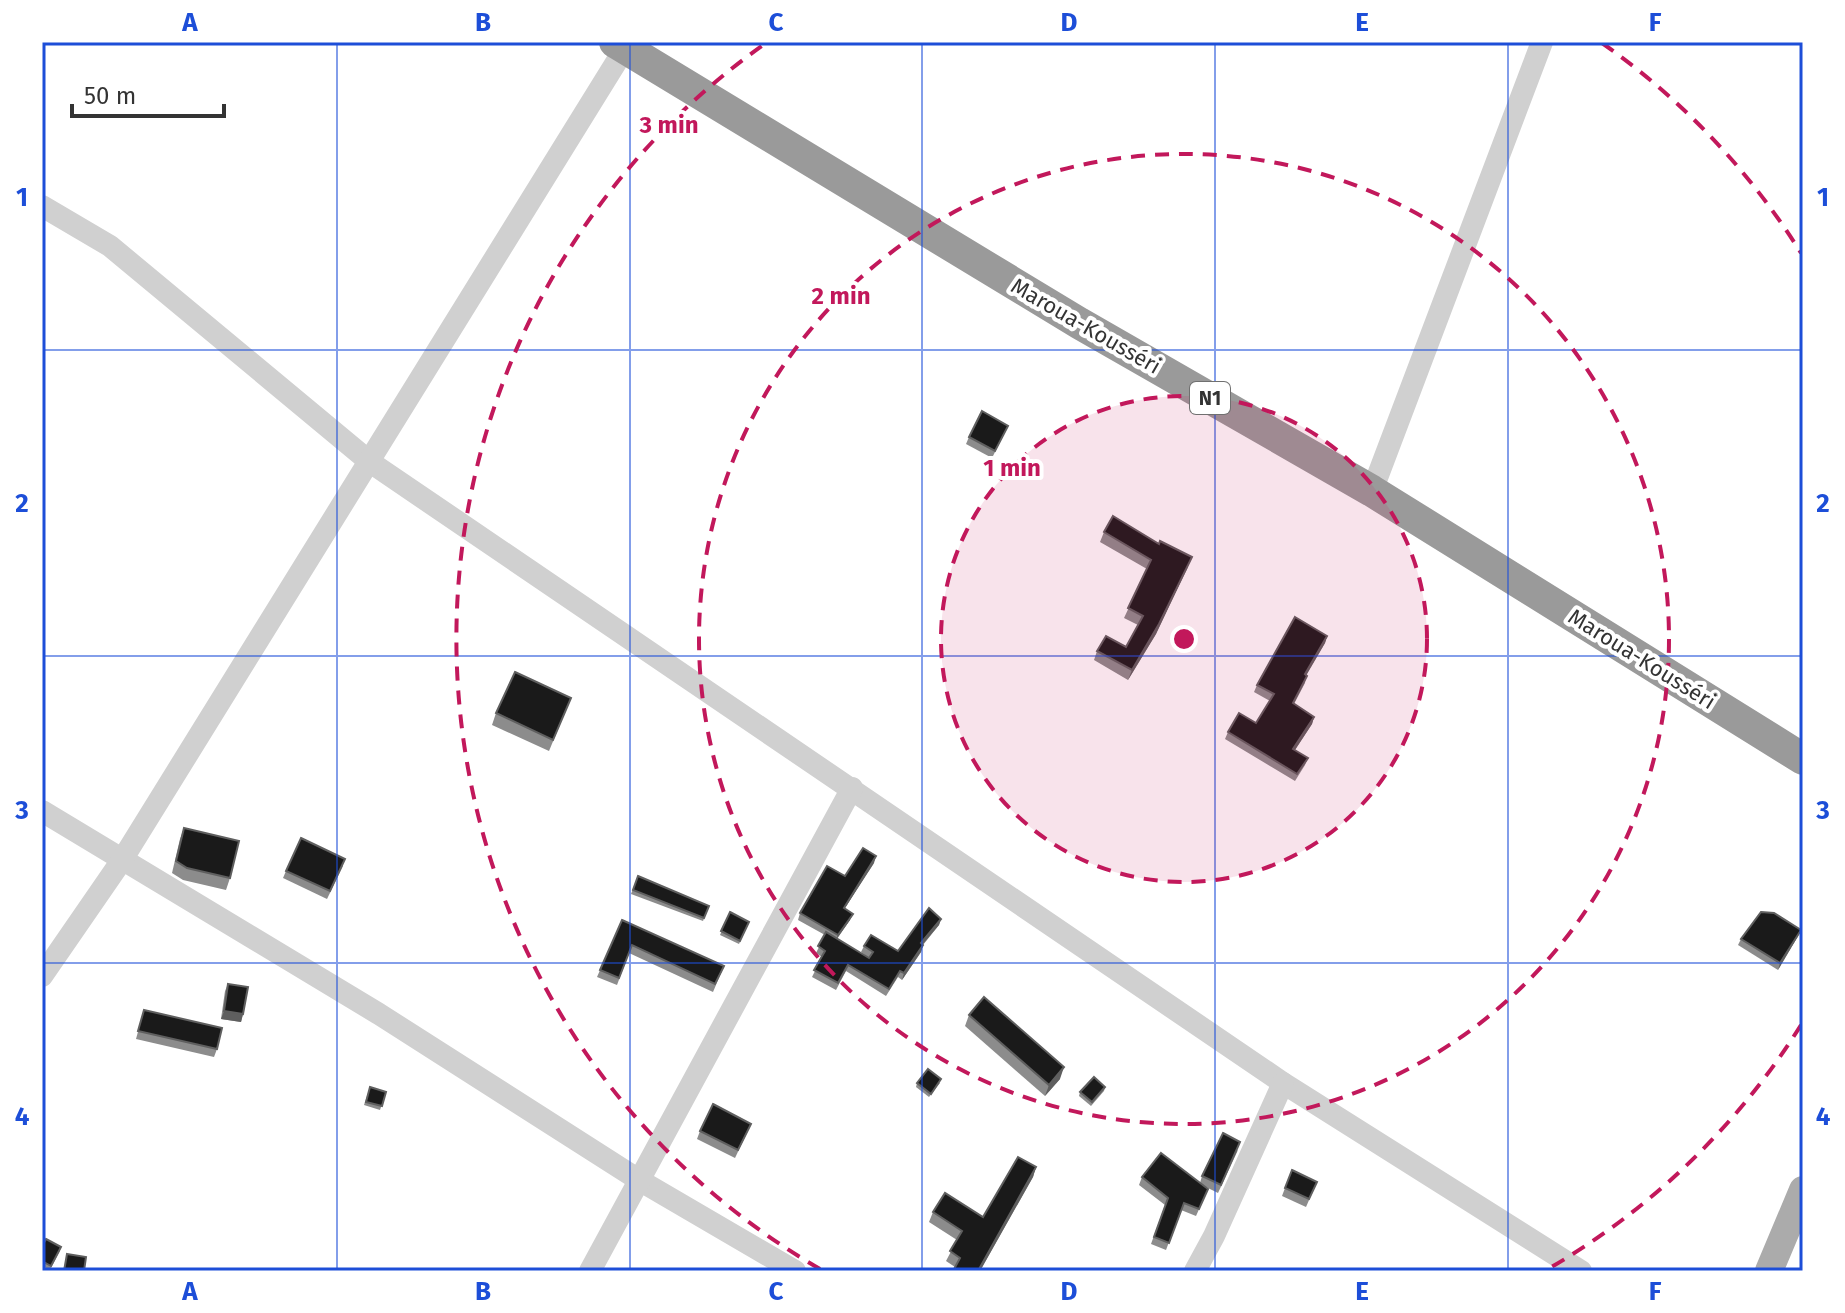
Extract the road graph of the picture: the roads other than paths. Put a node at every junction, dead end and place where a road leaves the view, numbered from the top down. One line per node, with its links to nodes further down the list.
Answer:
1 (1542, 42): 5 (street)
2 (620, 45): 4 (street); 5 (highway, Maroua-Kousséri / N1)
3 (42, 206): 4 (street)
4 (370, 462): 7 (street); 9 (street)
5 (1372, 491): 6 (highway, Maroua-Kousséri / N1)
6 (1803, 759)
7 (852, 788): 11 (street); 12 (street)
8 (42, 811): 9 (street)
9 (122, 860): 10 (street); 12 (street)
10 (42, 976)
11 (1283, 1083): 16 (street); 17 (street)
12 (639, 1180): 14 (street); 15 (street)
13 (1803, 1190): 18 (main road)
14 (590, 1271)
15 (795, 1271)
16 (1195, 1271)
17 (1581, 1271)
18 (1769, 1271)

